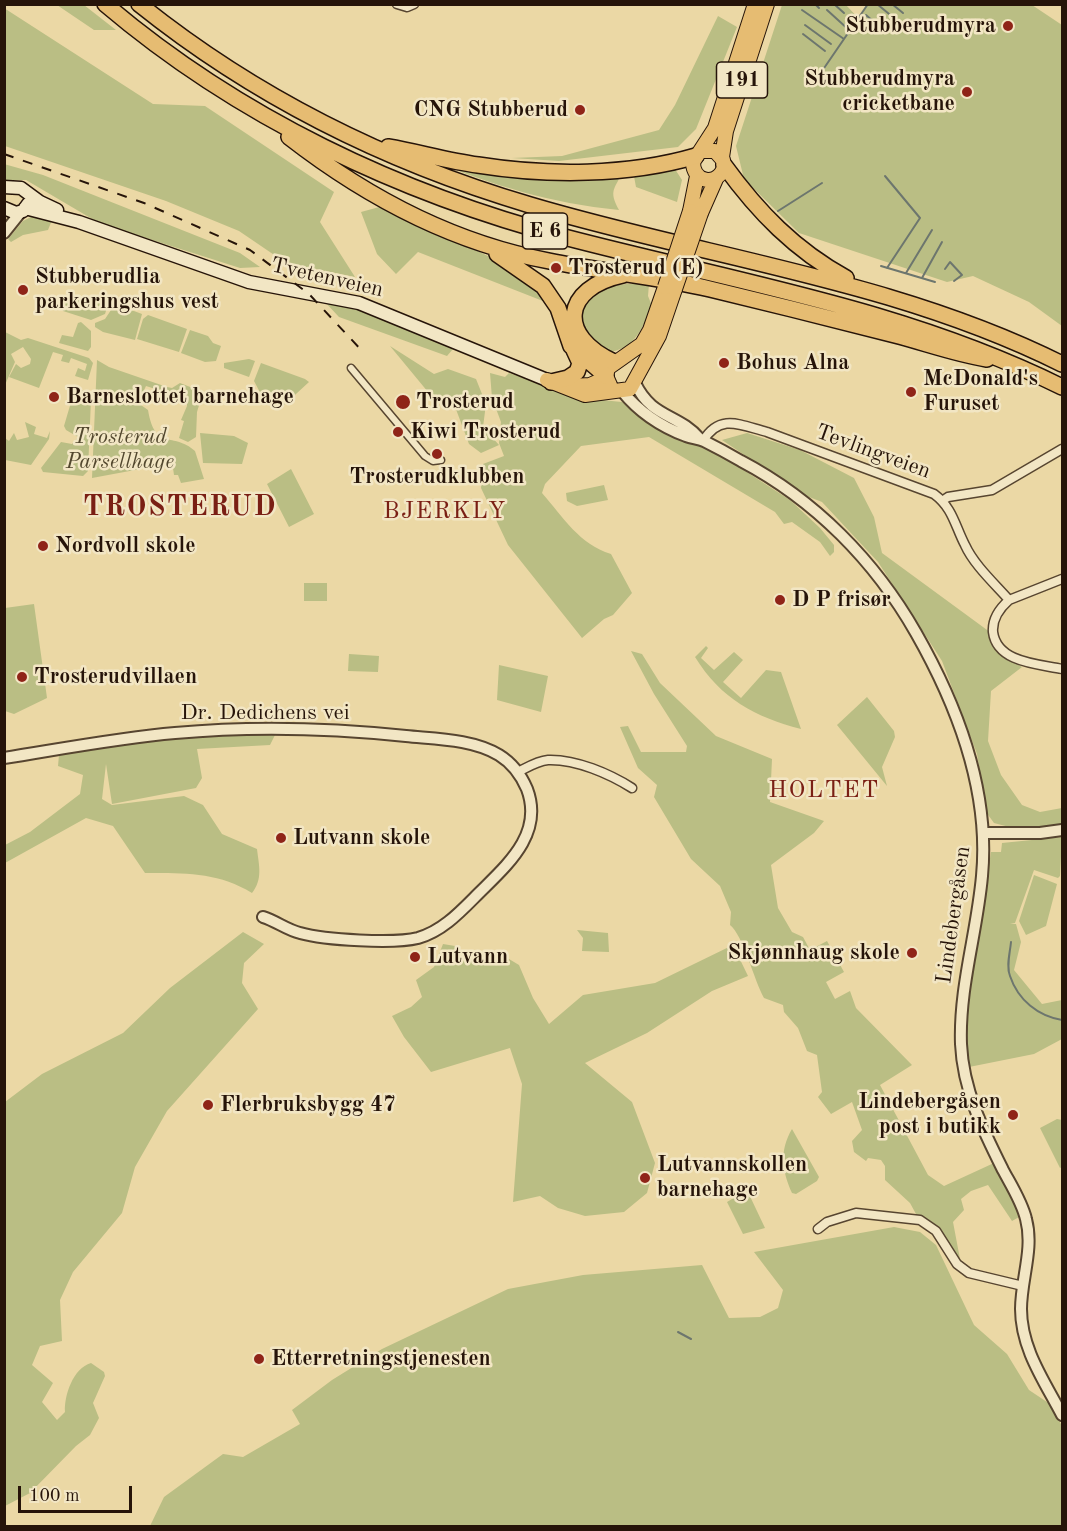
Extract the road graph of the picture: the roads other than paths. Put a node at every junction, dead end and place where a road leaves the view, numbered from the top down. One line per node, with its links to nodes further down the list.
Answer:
1 (105, 4): 7 (highway, E 6)
2 (139, 4): 8 (highway, E 6)
3 (397, 4): 4 (street)
4 (414, 4)
5 (755, 4): 9 (highway, 191)
6 (767, 4): 10 (highway, 191)
7 (252, 108): 19 (highway, E 6); 25 (highway, E 6)
8 (364, 143): 9 (highway); 22 (highway, E 6)
9 (698, 154): 10 (highway); 11 (highway, 191)
10 (721, 167): 11 (highway); 16 (highway, Tvetenveien / 191); 22 (highway)
11 (697, 176): 16 (highway, Tvetenveien / 191)
12 (6, 189): 13 (main road, Tvetenveien)
13 (27, 194): 15 (main road); 17 (main road, Tvetenveien)
14 (5, 209): 15 (main road, Tvetenveien)
15 (22, 211): 17 (main road, Tvetenveien); 18 (street)
16 (695, 212): 21 (highway, Tvetenveien / 191, bridge)
17 (79, 222): 30 (main road, Tvetenveien)
18 (4, 233)
19 (482, 245): 20 (highway, E 6); 23 (highway, E 6)
20 (628, 274): 23 (highway, E 6); 25 (highway, E 6)
21 (670, 288): 24 (highway, Tvetenveien / 191); 29 (highway, Tvetenveien / 191)
22 (870, 291): 26 (highway, E 6)
23 (578, 348): 24 (highway); 28 (highway); 30 (highway)
24 (618, 361): 28 (highway, Tvetenveien / 191); 29 (highway)
25 (1011, 362): 31 (highway, E 6)
26 (1062, 364)
27 (351, 368): 35 (street)
28 (606, 377): 30 (highway, Tvetenveien); 32 (highway)
29 (636, 378): 32 (highway, Tvetenveien / 191); 33 (street, Lindebergåsen)
30 (553, 383): 32 (highway, Tvetenveien / 191)
31 (1062, 387)
32 (619, 391): 33 (street, Lindebergåsen)
33 (701, 440): 36 (street, Tevlingveien); 44 (street, Lindebergåsen)
34 (1062, 449): 36 (street, Tevlingveien)
35 (441, 460)
36 (942, 501): 38 (street)
37 (1062, 579): 38 (street)
38 (1009, 600): 39 (street)
39 (1062, 669)
40 (4, 758): 41 (street, Dr. Dedichens vei)
41 (518, 772): 42 (street); 45 (street)
42 (632, 788)
43 (1062, 830): 44 (street)
44 (984, 833): 47 (street, Lindebergåsen)
45 (263, 917)
46 (819, 1229): 47 (street)
47 (1023, 1286): 48 (street, Lindebergåsen)
48 (1062, 1415)

